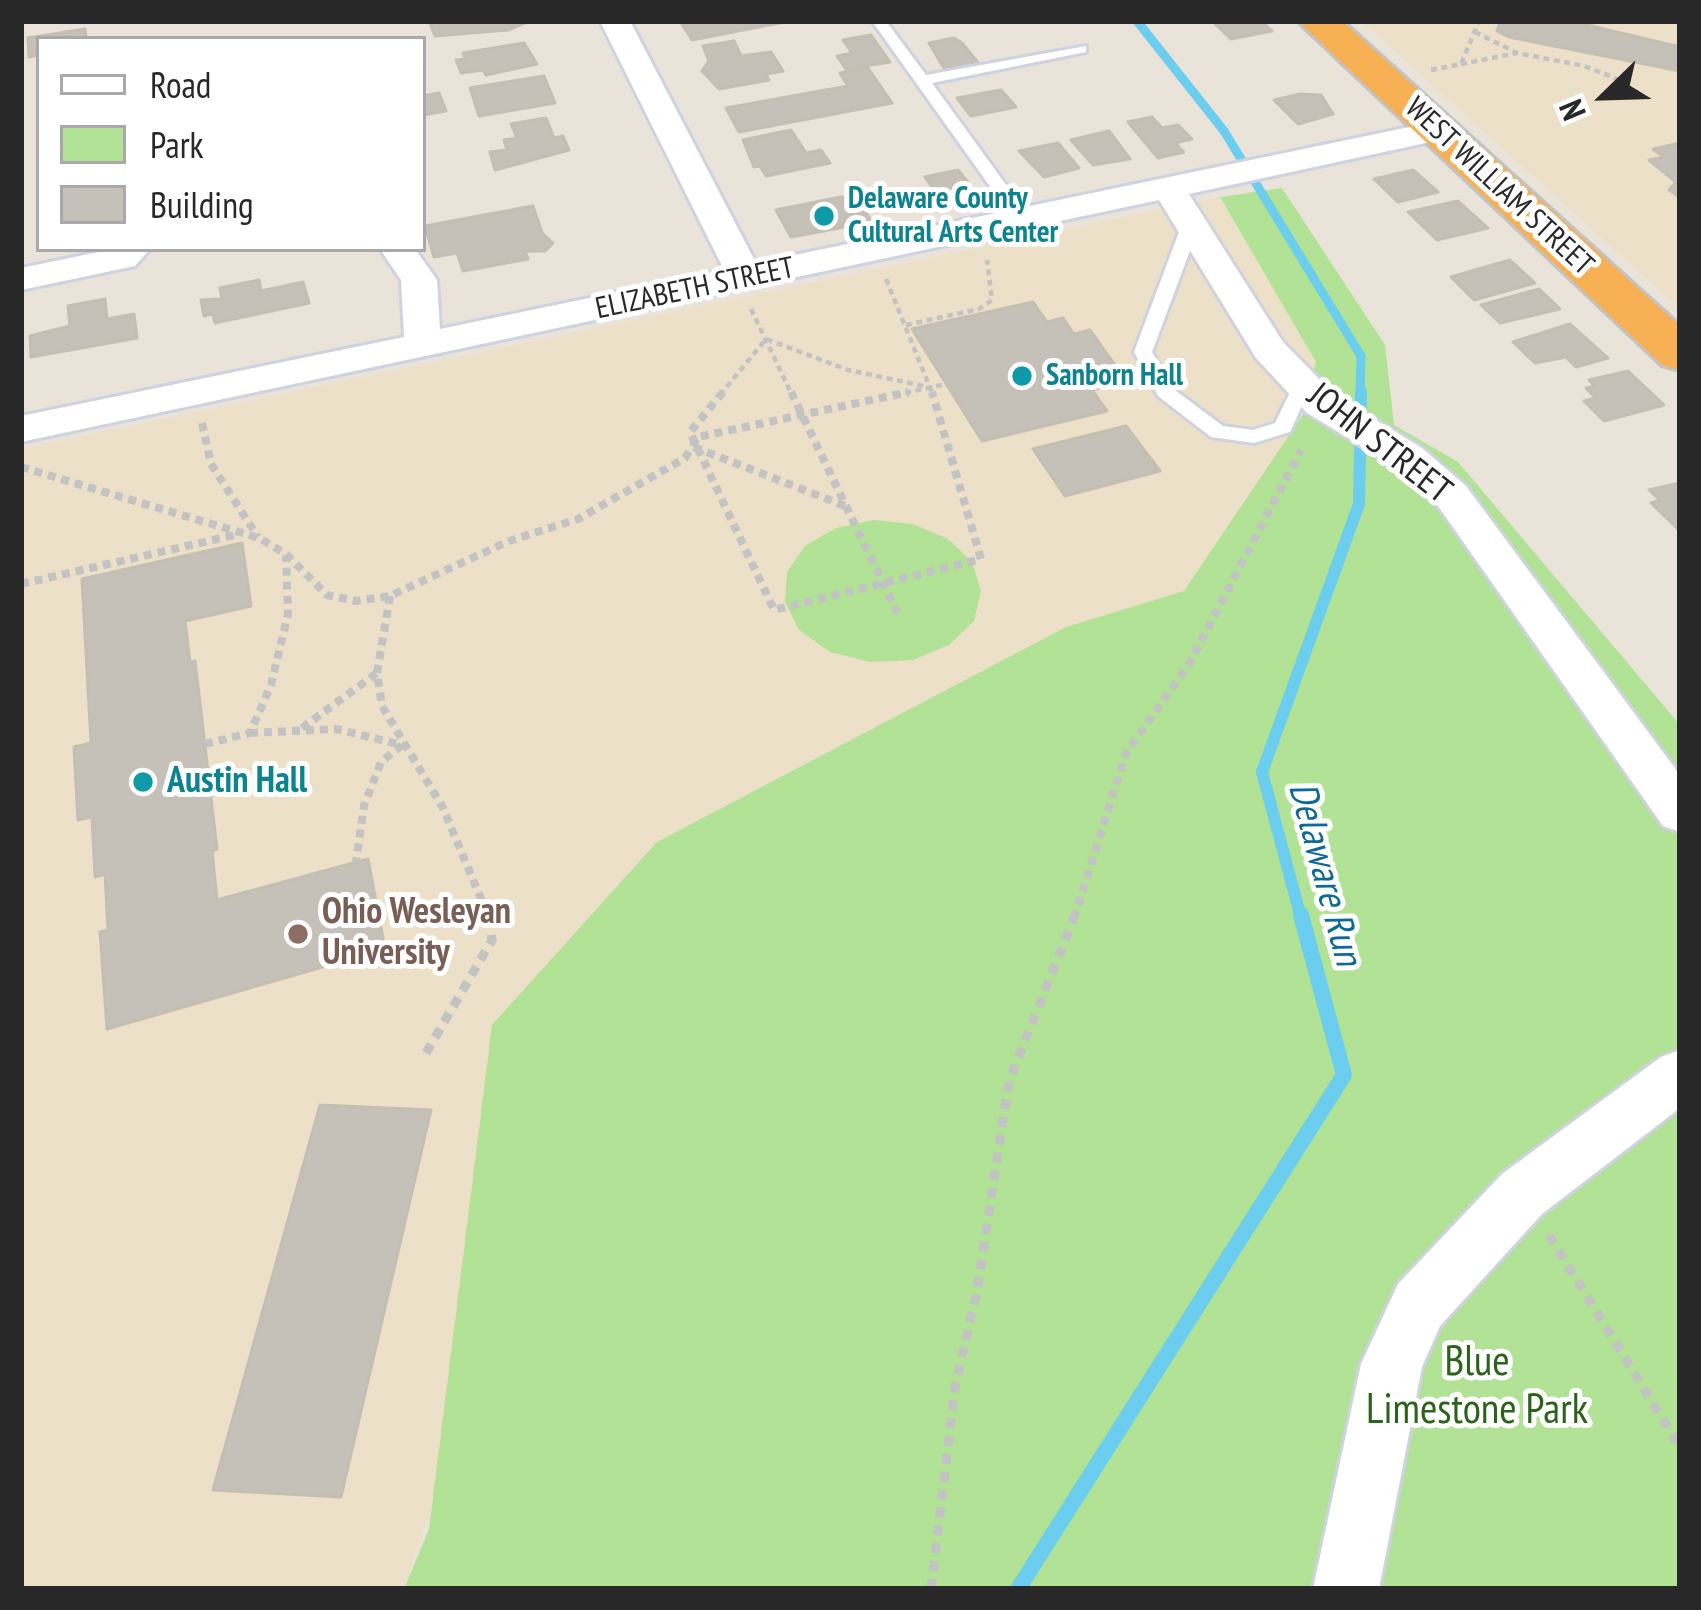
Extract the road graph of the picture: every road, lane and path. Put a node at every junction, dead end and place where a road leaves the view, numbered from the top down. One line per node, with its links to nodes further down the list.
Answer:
1 (615, 21): 20 (street)
2 (879, 21): 10 (lane)
3 (1318, 21): 12 (highway, WEST WILLIAM STREET)
4 (1479, 21): 5 (path)
5 (1475, 32): 7 (path); 8 (path)
6 (1082, 49): 10 (lane)
7 (1517, 53): 8 (path); 11 (path)
8 (1461, 64): 9 (path)
9 (1428, 70)
10 (921, 81): 14 (lane)
11 (1622, 81)
12 (1438, 131): 13 (street, ELIZABETH STREET); 25 (highway, WEST WILLIAM STREET)
13 (1169, 189): 14 (street, ELIZABETH STREET); 15 (street, JOHN STREET)
14 (1022, 219): 20 (street, ELIZABETH STREET)
15 (1190, 224): 28 (street, JOHN STREET); 28 (lane)
16 (130, 252): 21 (street)
17 (399, 252): 24 (street)
18 (986, 253): 22 (path)
19 (884, 274): 22 (path)
20 (746, 278): 23 (path); 24 (street, ELIZABETH STREET)
21 (21, 279)
22 (906, 325): 27 (path)
23 (766, 339): 27 (path); 29 (path); 32 (path)
24 (423, 345): 31 (street, ELIZABETH STREET)
25 (1680, 354)
26 (946, 383): 27 (path)
27 (931, 387): 29 (path); 38 (path)
28 (1312, 395): 47 (street, JOHN STREET); 53 (path)
29 (801, 415): 32 (path); 34 (path)
30 (201, 419): 36 (path)
31 (21, 429)
32 (692, 447): 34 (path); 38 (path); 40 (path)
33 (21, 467): 35 (path)
34 (845, 506): 38 (path)
35 (237, 535): 36 (path); 39 (path)
36 (259, 538): 37 (path)
37 (286, 554): 40 (path); 44 (path)
38 (883, 583): 41 (path)
39 (21, 584)
40 (390, 596): 42 (path)
41 (899, 616)
42 (377, 673): 43 (path); 46 (path)
43 (301, 728): 44 (path); 46 (path)
44 (250, 733): 45 (path)
45 (205, 744)
46 (402, 745): 48 (path); 49 (path)
47 (1680, 812)
48 (356, 862)
49 (426, 1053)
50 (1680, 1075): 51 (street)
51 (1522, 1194): 52 (path); 54 (street)
52 (1680, 1447)
53 (931, 1589)
54 (1346, 1589)

